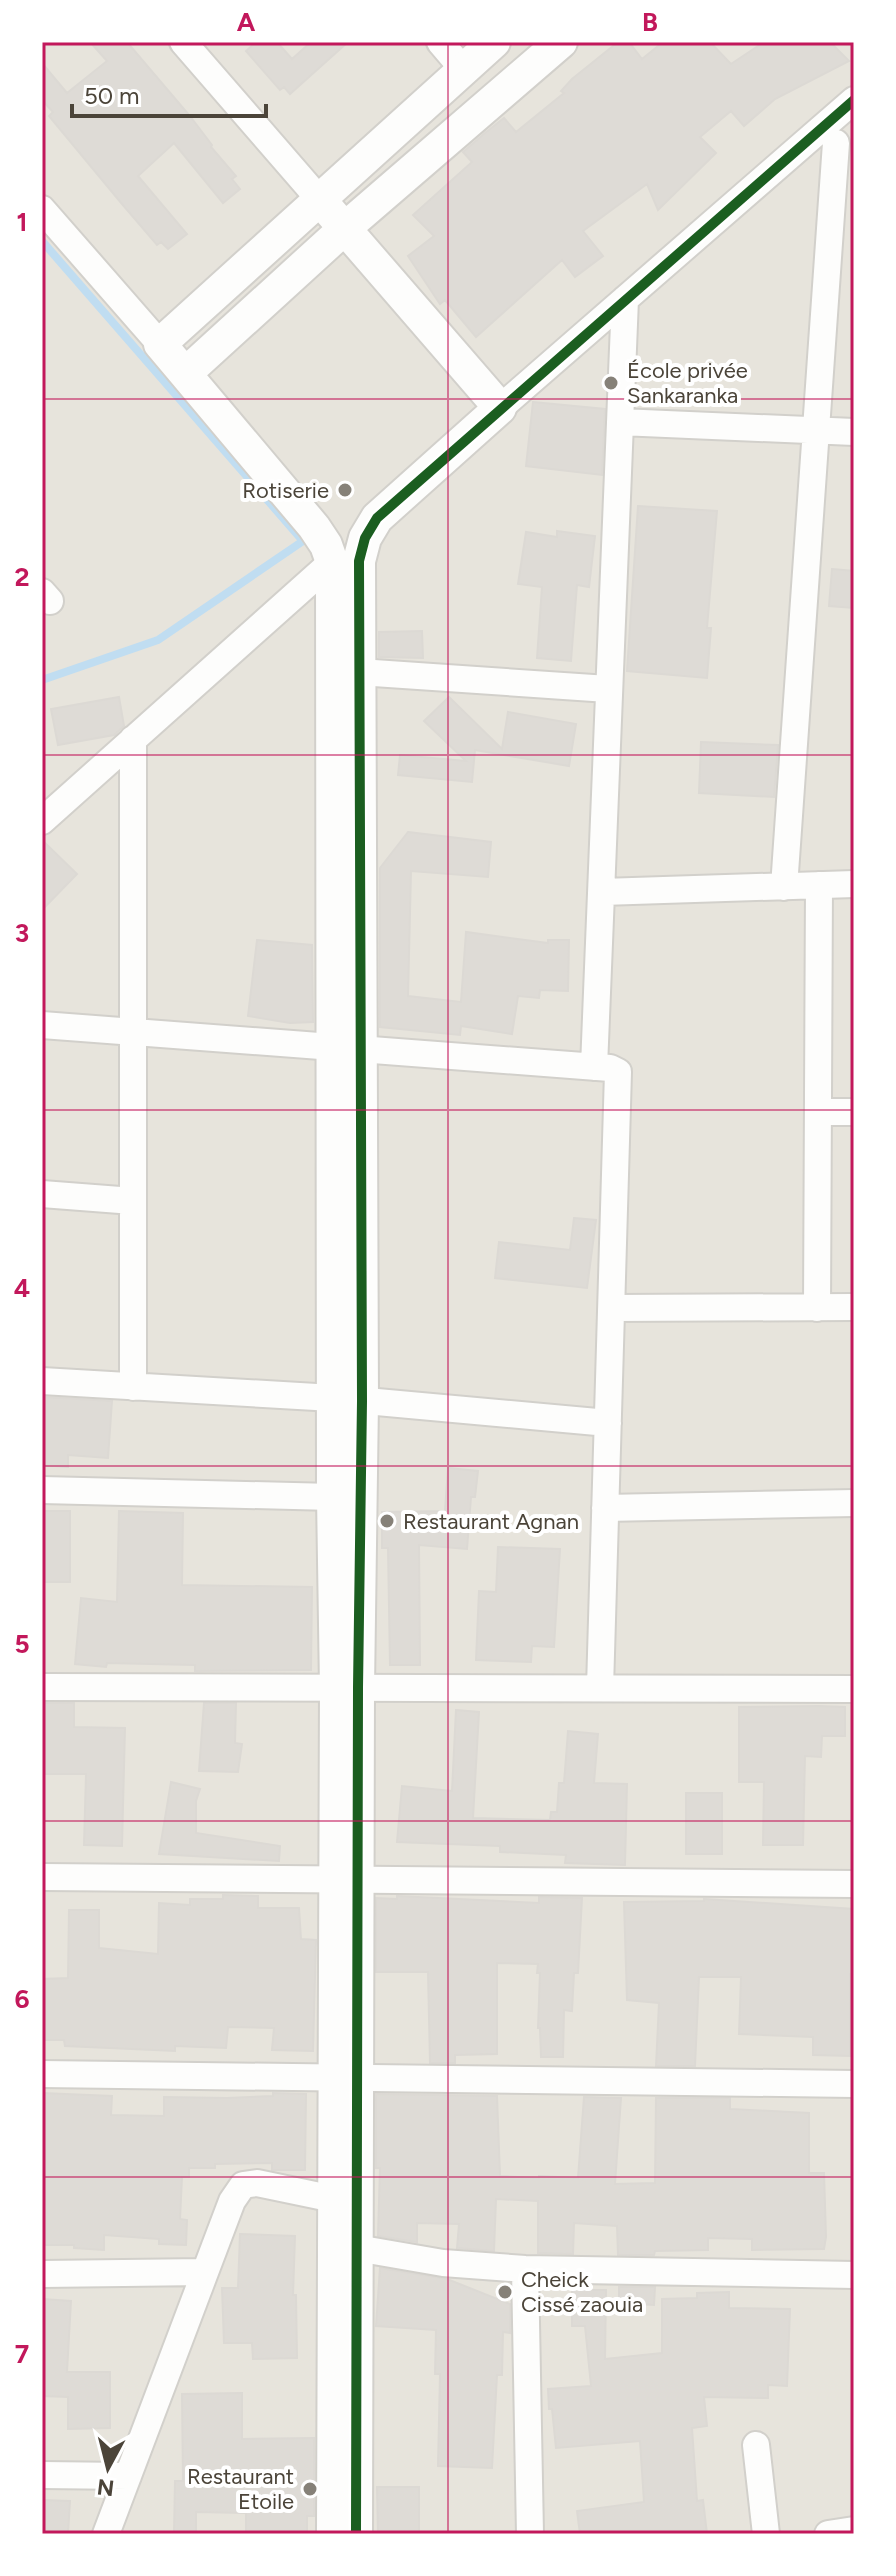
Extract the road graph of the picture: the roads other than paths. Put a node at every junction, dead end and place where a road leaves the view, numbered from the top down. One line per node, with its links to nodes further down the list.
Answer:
1 (183, 42): 8 (street)
2 (440, 42): 5 (street)
3 (494, 42): 5 (street)
4 (561, 42): 10 (street)
5 (463, 69): 8 (street)
6 (854, 100): 11 (street)
7 (836, 143): 16 (street)
8 (320, 200): 10 (street); 12 (street)
9 (42, 209): 12 (street)
10 (344, 229): 13 (street); 14 (street)
11 (625, 299): 14 (street); 15 (street)
12 (160, 344): 13 (street)
13 (186, 373): 18 (street)
14 (500, 408): 19 (street)
15 (620, 422): 16 (street); 20 (street)
16 (816, 430): 17 (street); 25 (street)
17 (854, 432)
18 (332, 562): 21 (street); 29 (street)
19 (359, 672): 20 (street); 29 (street)
20 (608, 689): 26 (street)
21 (133, 739): 22 (street); 28 (street)
22 (42, 821)
23 (854, 884): 24 (street)
24 (819, 885): 25 (street); 31 (street)
25 (784, 887): 26 (street)
26 (602, 892): 30 (street)
27 (42, 1025): 28 (street)
28 (133, 1031): 29 (street); 34 (street)
29 (347, 1048): 30 (street); 40 (street)
30 (594, 1067): 36 (street)
31 (818, 1112): 32 (street); 37 (street)
32 (854, 1112)
33 (42, 1194): 34 (street)
34 (133, 1201): 39 (street)
35 (854, 1307): 37 (street)
36 (612, 1308): 37 (street); 41 (street)
37 (817, 1308)
38 (42, 1381): 39 (street)
39 (133, 1387): 40 (street)
40 (347, 1400): 41 (street); 43 (street); 47 (street)
41 (608, 1423): 45 (street)
42 (42, 1490): 43 (street)
43 (333, 1497): 47 (street)
44 (854, 1503): 45 (street)
45 (605, 1508): 48 (street)
46 (42, 1687): 47 (street)
47 (347, 1688): 48 (street); 51 (street)
48 (600, 1688): 49 (street)
49 (854, 1689)
50 (42, 1877): 51 (street)
51 (346, 1880): 52 (street); 54 (street)
52 (854, 1884)
53 (42, 2074): 54 (street)
54 (345, 2078): 55 (street); 56 (street); 57 (street)
55 (854, 2084)
56 (334, 2199): 57 (street); 59 (street)
57 (345, 2246): 58 (street); 67 (street); 68 (street)
58 (525, 2269): 61 (street); 69 (street)
59 (204, 2272): 60 (street); 64 (street)
60 (42, 2274)
61 (854, 2275)
62 (756, 2445): 70 (street)
63 (42, 2475): 64 (street)
64 (128, 2476): 66 (street)
65 (854, 2530): 71 (street)
66 (106, 2534)
67 (333, 2534)
68 (356, 2534)
69 (530, 2534)
70 (766, 2534)
71 (828, 2534)

